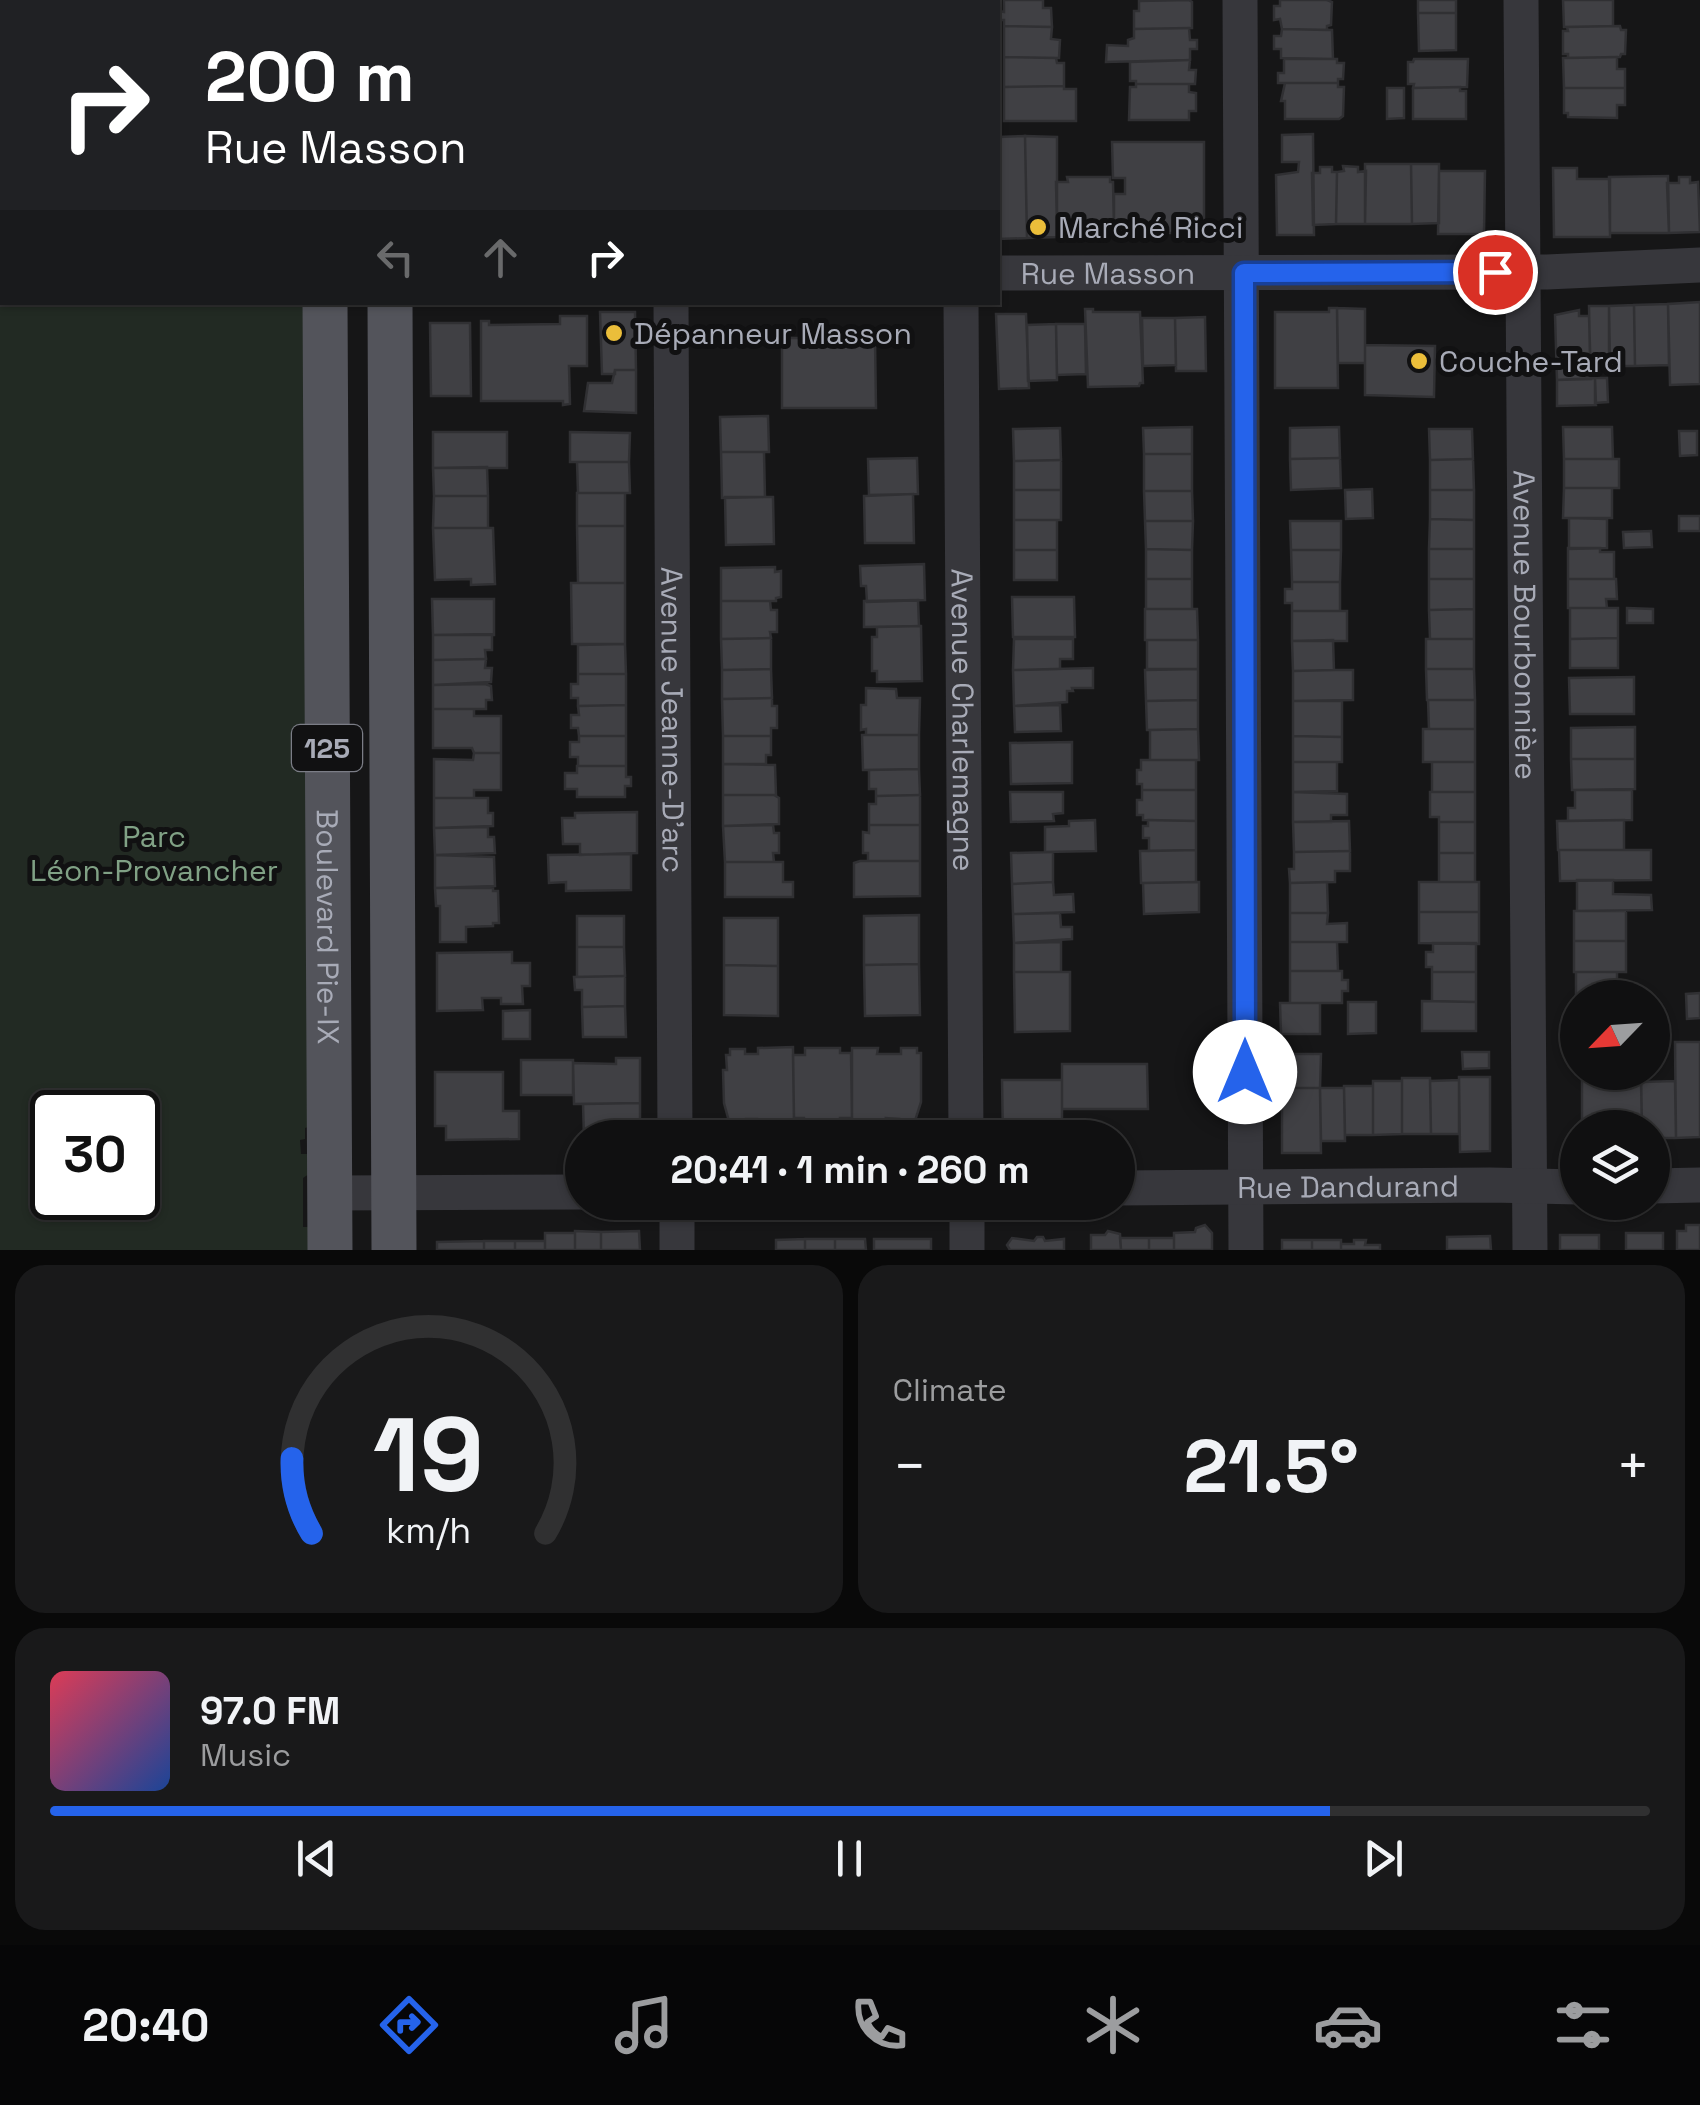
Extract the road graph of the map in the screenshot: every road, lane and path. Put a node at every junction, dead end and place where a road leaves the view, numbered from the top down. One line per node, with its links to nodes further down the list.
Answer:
1 (1240, 0): 6 (street)
2 (1521, 0): 4 (street, Avenue Bourbonnière)
3 (1700, 265): 4 (street, Rue Masson)
4 (1522, 272): 6 (street, Rue Masson); 15 (street, Avenue Bourbonnière)
5 (1000, 273): 6 (street, Rue Masson)
6 (1244, 273): 14 (street)
7 (325, 305): 21 (main road, Boulevard Pie-IX / 125)
8 (390, 305): 19 (main road, 125)
9 (671, 305): 11 (street, Avenue Jeanne-D'arc)
10 (962, 305): 12 (street, Avenue Charlemagne)
11 (675, 1120)
12 (966, 1120)
13 (1700, 1185): 16 (street)
14 (1245, 1186): 15 (street, Rue Dandurand); 18 (street, Rue Dandurand); 28 (street)
15 (1530, 1186): 17 (street, Rue Dandurand); 29 (street, Avenue Bourbonnière)
16 (1670, 1186)
17 (1560, 1187)
18 (1135, 1188)
19 (394, 1192): 20 (street); 21 (street); 25 (main road, 125)
20 (565, 1192)
21 (330, 1193): 24 (main road, Boulevard Pie-IX / 125)
22 (676, 1220): 26 (street)
23 (966, 1220): 27 (street)
24 (330, 1250)
25 (394, 1250)
26 (677, 1250)
27 (966, 1250)
28 (1246, 1250)
29 (1530, 1250)

